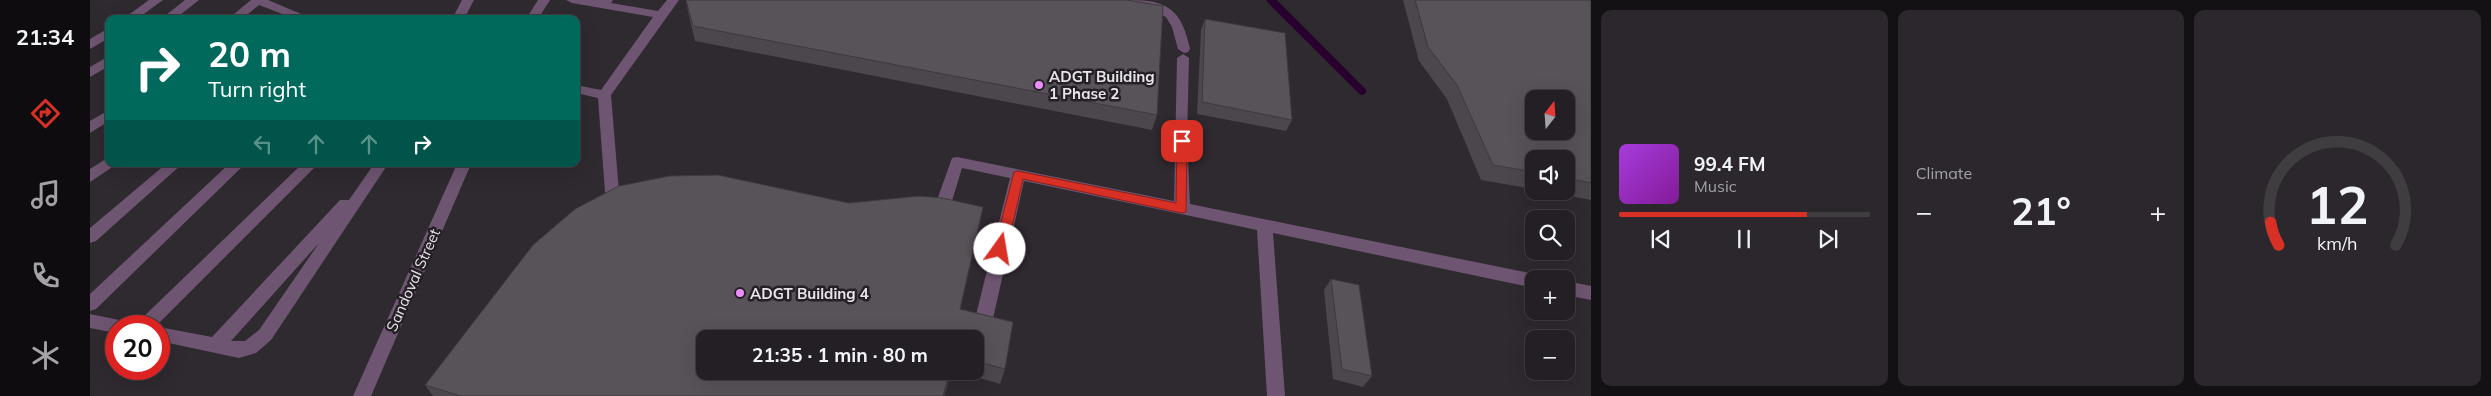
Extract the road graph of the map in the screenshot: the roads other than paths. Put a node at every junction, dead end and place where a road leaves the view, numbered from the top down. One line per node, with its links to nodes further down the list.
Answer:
1 (157, 0): 10 (street)
2 (193, 0): 11 (street)
3 (257, 0): 12 (street); 13 (street)
4 (468, 0): 14 (street)
5 (544, 0): 15 (street)
6 (572, 0): 9 (street)
7 (673, 0): 16 (street)
8 (1136, 0): 35 (street)
9 (605, 2): 16 (street)
10 (135, 15)
11 (172, 15)
12 (239, 15)
13 (284, 15)
14 (460, 15)
15 (535, 15)
16 (661, 15): 22 (street)
17 (105, 35): 18 (street)
18 (90, 45)
19 (105, 63): 20 (street)
20 (90, 73)
21 (580, 91): 22 (street)
22 (604, 95): 34 (street)
23 (105, 117): 24 (street)
24 (90, 128)
25 (105, 165): 33 (street)
26 (172, 167): 38 (street)
27 (235, 167): 42 (street)
28 (308, 167): 43 (street)
29 (378, 167): 48 (street)
30 (379, 167): 48 (street)
31 (463, 167): 49 (street, Sandoval Street)
32 (1018, 174): 35 (street); 36 (street); 45 (street)
33 (90, 177)
34 (612, 192)
35 (1182, 208): 37 (street)
36 (940, 214)
37 (1265, 226): 39 (street); 50 (street)
38 (90, 237)
39 (1525, 280)
40 (1575, 290): 41 (street)
41 (1591, 293)
42 (90, 304)
43 (156, 315)
44 (90, 321): 46 (street)
45 (983, 323)
46 (105, 324)
47 (170, 336): 48 (street)
48 (216, 345)
49 (362, 396)
50 (1276, 396)

